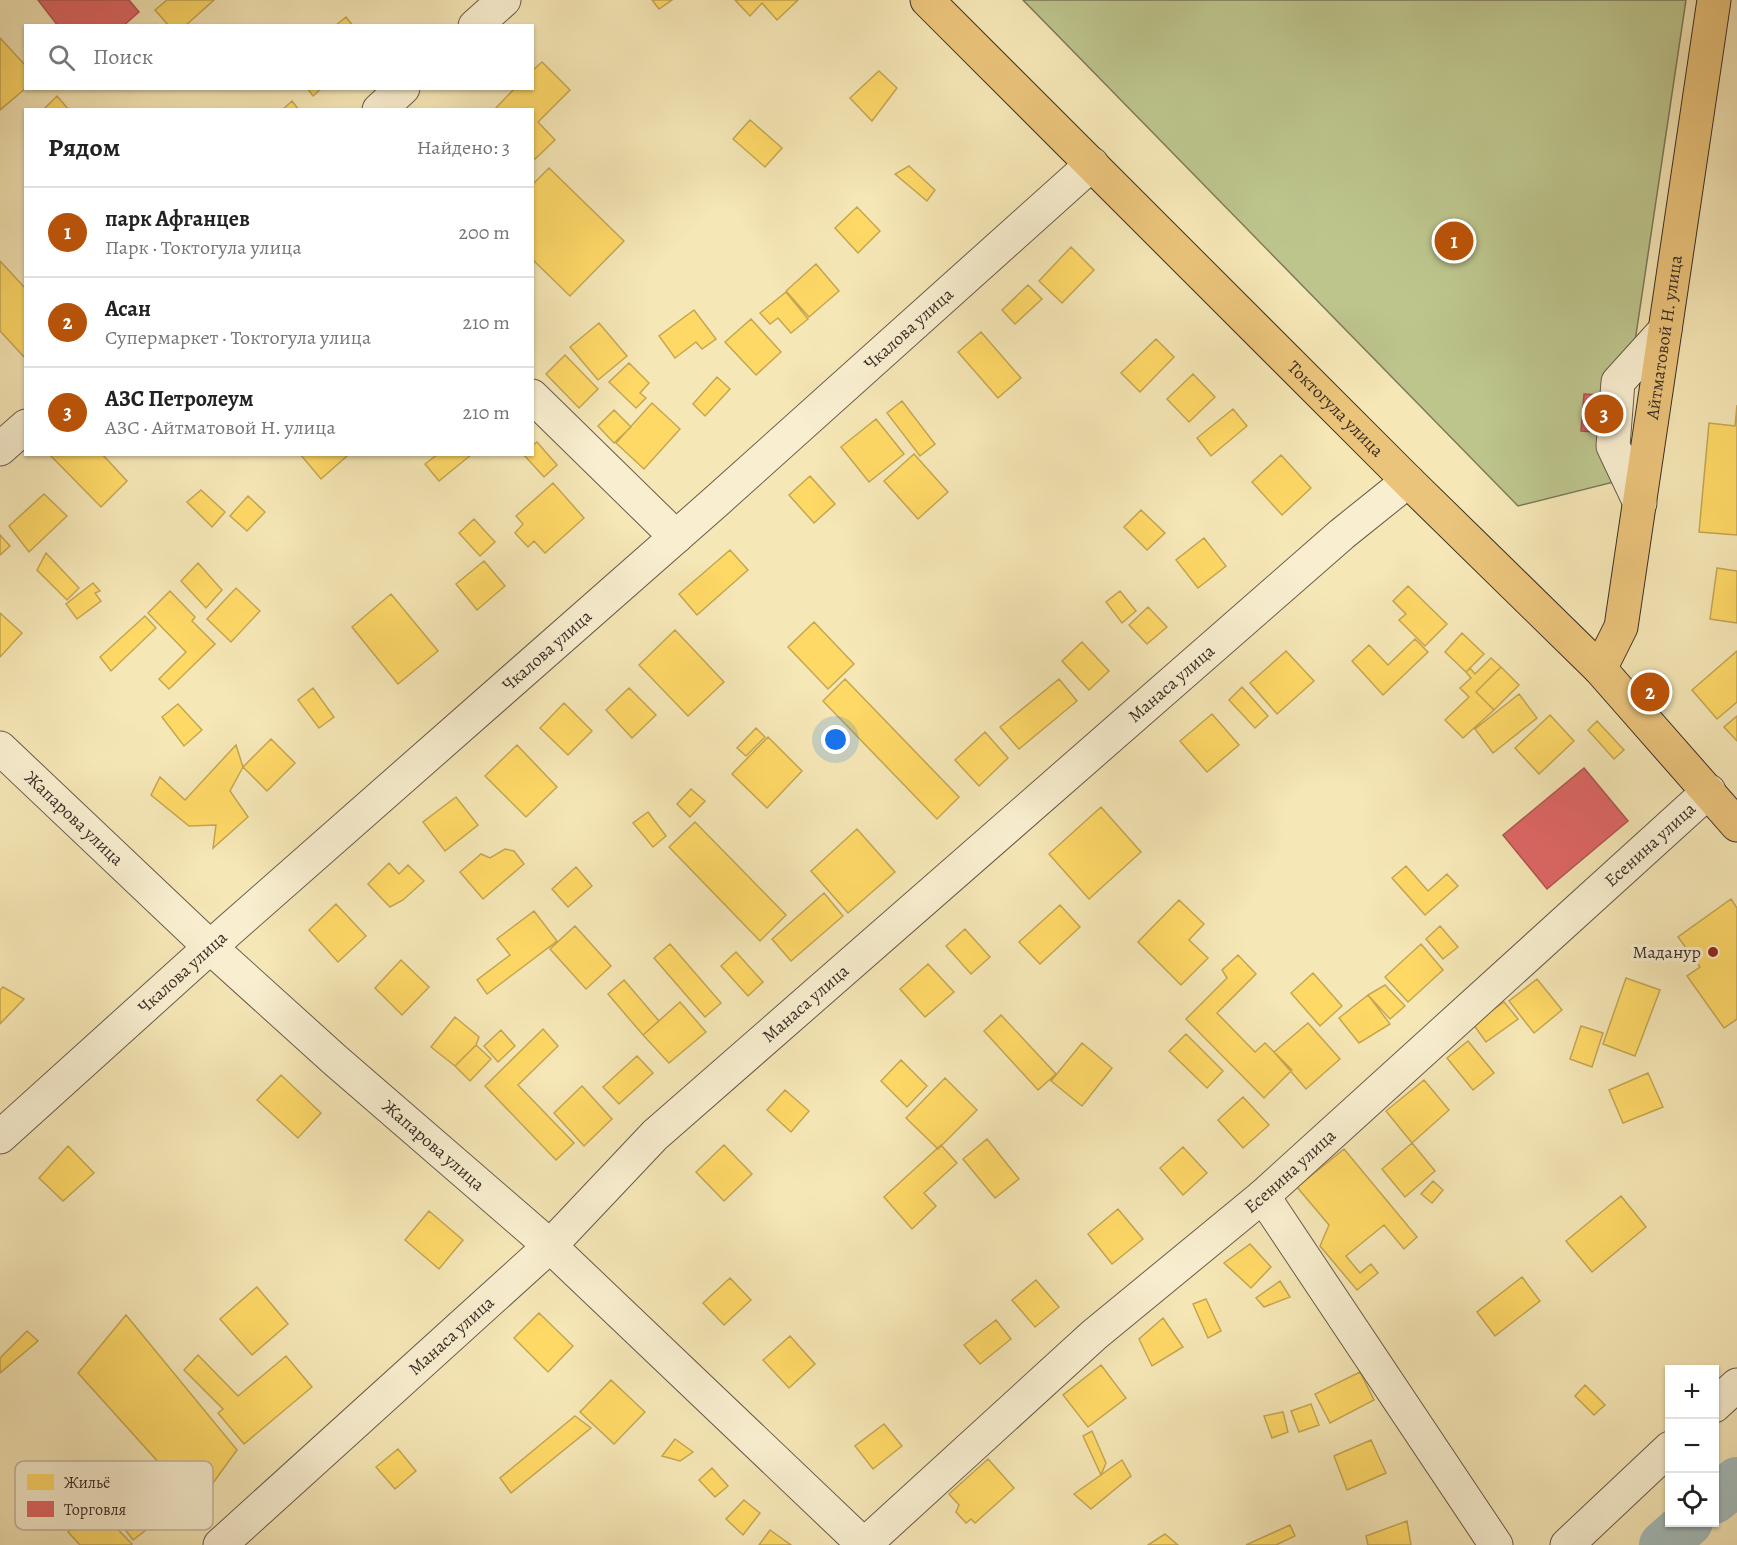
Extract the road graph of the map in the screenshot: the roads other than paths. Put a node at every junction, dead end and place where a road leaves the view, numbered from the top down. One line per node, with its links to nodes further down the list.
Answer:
1 (504, 0): 4 (street)
2 (927, 0): 7 (main road, Токтогула улица)
3 (1714, 0): 13 (main road, Айтматовой Н. улица)
4 (477, 24)
5 (401, 90): 6 (street)
6 (381, 108)
7 (1092, 164): 11 (main road, Токтогула улица); 12 (street, Чкалова улица)
8 (534, 398): 12 (street)
9 (24, 428): 10 (street)
10 (0, 448)
11 (1408, 482): 13 (main road, Токтогула улица); 20 (street, Манаса улица)
12 (676, 537): 17 (street, Чкалова улица)
13 (1600, 669): 15 (main road, Токтогула улица)
14 (0, 748): 17 (street, Жапарова улица)
15 (1709, 791): 16 (main road, Токтогула улица); 19 (street, Есенина улица)
16 (1737, 825)
17 (210, 947): 18 (street, Чкалова улица); 20 (street, Жапарова улица)
18 (0, 1137)
19 (1263, 1196): 25 (street, Есенина улица); 26 (street)
20 (550, 1246): 24 (street, Манаса улица); 25 (street, Жапарова улица)
21 (1737, 1385): 22 (street)
22 (1719, 1401)
23 (1665, 1453): 27 (street)
24 (220, 1545)
25 (864, 1545)
26 (1496, 1545)
27 (1567, 1545)

